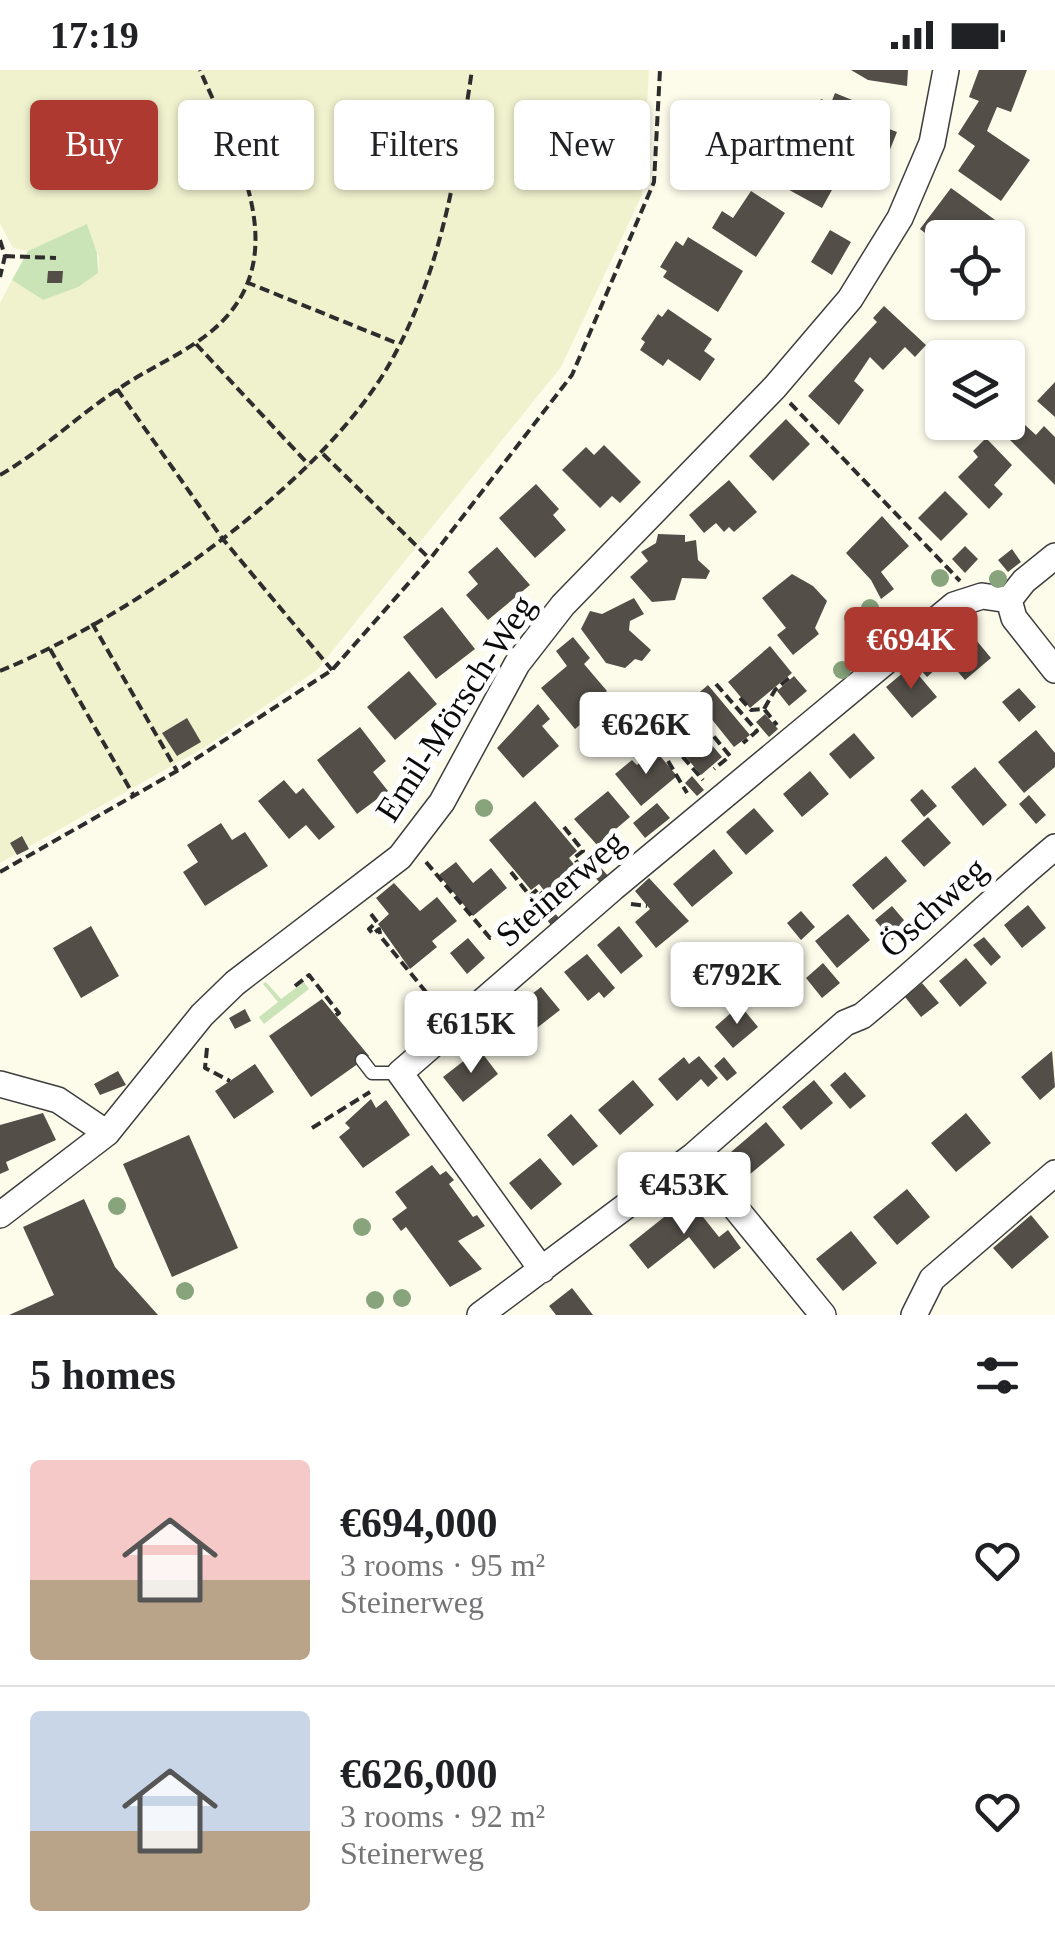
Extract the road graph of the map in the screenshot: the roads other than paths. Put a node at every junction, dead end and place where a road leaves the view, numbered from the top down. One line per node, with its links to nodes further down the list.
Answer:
1 (946, 70): 9 (street, Emil-Mörsch-Weg)
2 (1055, 556): 3 (street)
3 (1008, 600): 4 (street); 7 (street, Steinerweg)
4 (1055, 670)
5 (1055, 847): 10 (street, Öschweg)
6 (362, 1060): 7 (lane)
7 (400, 1073): 13 (street)
8 (0, 1084): 9 (street)
9 (107, 1133): 12 (street, Emil-Mörsch-Weg)
10 (694, 1156): 13 (street, Öschweg); 16 (street)
11 (1055, 1173): 17 (street)
12 (0, 1216)
13 (542, 1270): 14 (street, Öschweg)
14 (516, 1306): 15 (street, Öschweg)
15 (480, 1315)
16 (822, 1315)
17 (914, 1315)

